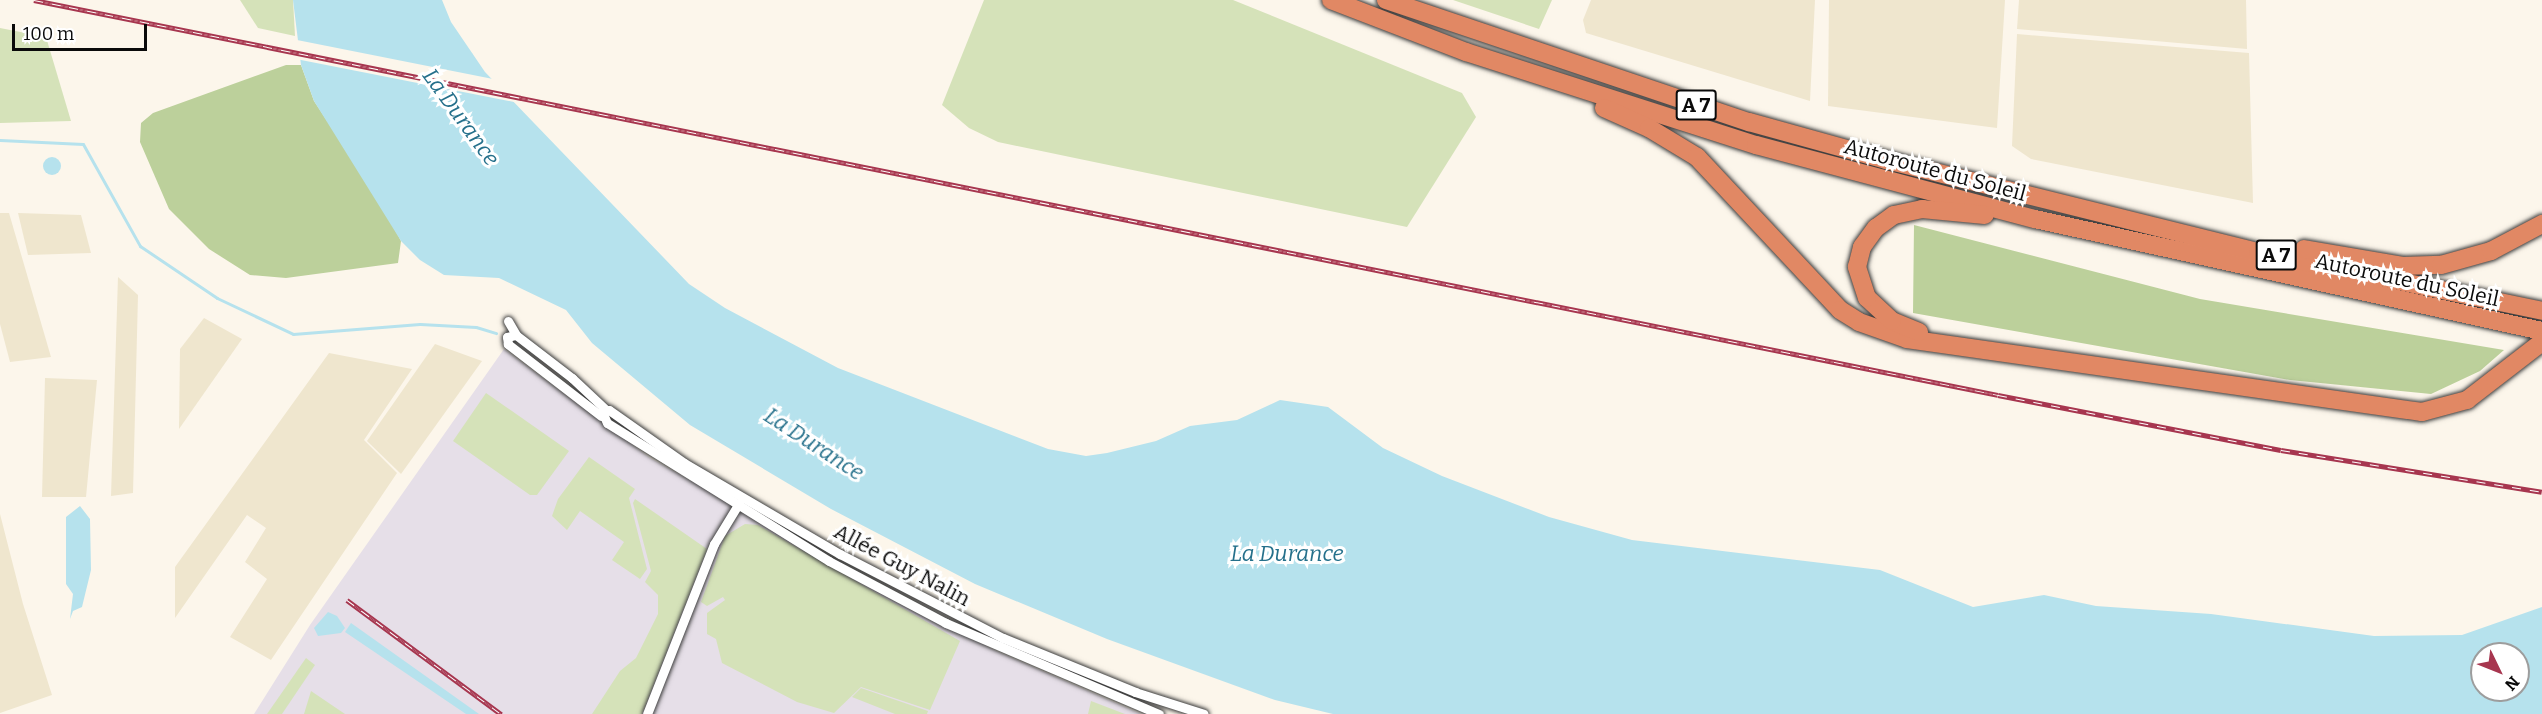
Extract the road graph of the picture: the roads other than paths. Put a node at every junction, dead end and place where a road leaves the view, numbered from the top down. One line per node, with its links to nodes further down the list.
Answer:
1 (1331, 0): 3 (highway, Autoroute du Soleil / A 7)
2 (1386, 0): 4 (highway, Autoroute du Soleil / A 7)
3 (1466, 52): 5 (highway, Autoroute du Soleil / A 7); 11 (highway)
4 (2011, 191): 6 (highway); 7 (highway, Autoroute du Soleil / A 7)
5 (2035, 219): 9 (highway, Autoroute du Soleil / A 7); 11 (highway)
6 (2542, 224)
7 (2542, 311)
8 (508, 321): 12 (street, Allée Guy Nalin)
9 (2542, 331): 11 (highway)
10 (2542, 342): 11 (highway)
11 (2514, 361)
12 (739, 503): 13 (street); 14 (street, Allée Guy Nalin); 15 (street, Allée Guy Nalin)
13 (647, 714)
14 (1159, 714)
15 (1204, 714)

